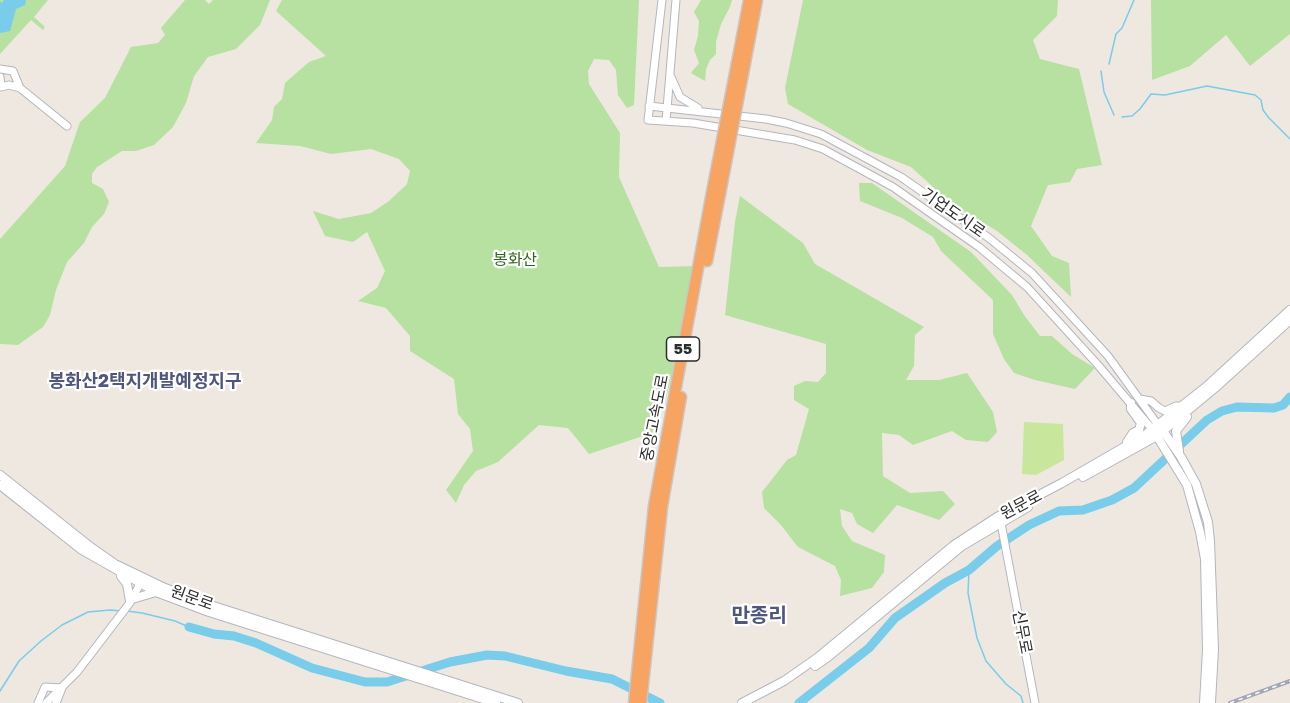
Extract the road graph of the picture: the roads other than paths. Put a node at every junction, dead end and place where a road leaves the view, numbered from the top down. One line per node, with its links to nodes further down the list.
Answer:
1 (662, 0): 11 (street)
2 (676, 0): 7 (street)
3 (749, 0): 5 (highway, 중앙고속도로 / 55)
4 (757, 0): 5 (highway, 중앙고속도로 / 55)
5 (741, 63): 27 (highway, 중앙고속도로 / 55, bridge)
6 (3, 69): 8 (street); 9 (street)
7 (670, 72): 12 (street); 13 (street)
8 (16, 78): 9 (street); 10 (street)
9 (4, 81): 10 (street)
10 (20, 88): 15 (street)
11 (649, 106): 12 (street, 기업도시로); 14 (street, 기업도시로)
12 (667, 107): 13 (street, 기업도시로); 14 (street)
13 (706, 111): 19 (street, 기업도시로)
14 (666, 121): 20 (street, 기업도시로)
15 (67, 126)
16 (1290, 310): 17 (main road, 원문로)
17 (1286, 321): 18 (main road, 원문로); 21 (main road, 원문로)
18 (1205, 397): 22 (main road, 원문로); 24 (main road)
19 (1140, 399): 21 (street); 22 (street, 기업도시로)
20 (1131, 403): 22 (street, 기업도시로); 23 (main road)
21 (1183, 406): 22 (main road, 원문로)
22 (1158, 435): 23 (main road, 원문로); 24 (main road); 28 (main road, 원문로); 29 (main road)
23 (1126, 445): 28 (main road, 원문로)
24 (1181, 457): 29 (main road)
25 (0, 475): 31 (main road, 원문로)
26 (0, 485): 30 (main road, 원문로)
27 (658, 506): 43 (highway, 중앙고속도로 / 55); 44 (highway, 중앙고속도로 / 55)
28 (999, 520): 38 (main road, 원문로); 46 (street, 신무로)
29 (1208, 559): 35 (main road)
30 (117, 571): 31 (main road, 원문로); 33 (main road)
31 (142, 581): 32 (main road, 원문로); 33 (street); 34 (main road, 원문로)
32 (156, 592): 33 (main road); 34 (main road, 원문로)
33 (130, 601): 37 (street)
34 (289, 633): 36 (main road, 원문로)
35 (1210, 650): 47 (main road); 48 (main road)
36 (437, 680): 41 (main road); 42 (main road)
37 (62, 688): 39 (street); 40 (street)
38 (755, 701): 45 (main road, 원문로)
39 (50, 702)
40 (38, 703)
41 (496, 703)
42 (518, 703)
43 (634, 703)
44 (641, 703)
45 (742, 703)
46 (1035, 703)
47 (1204, 703)
48 (1211, 703)

